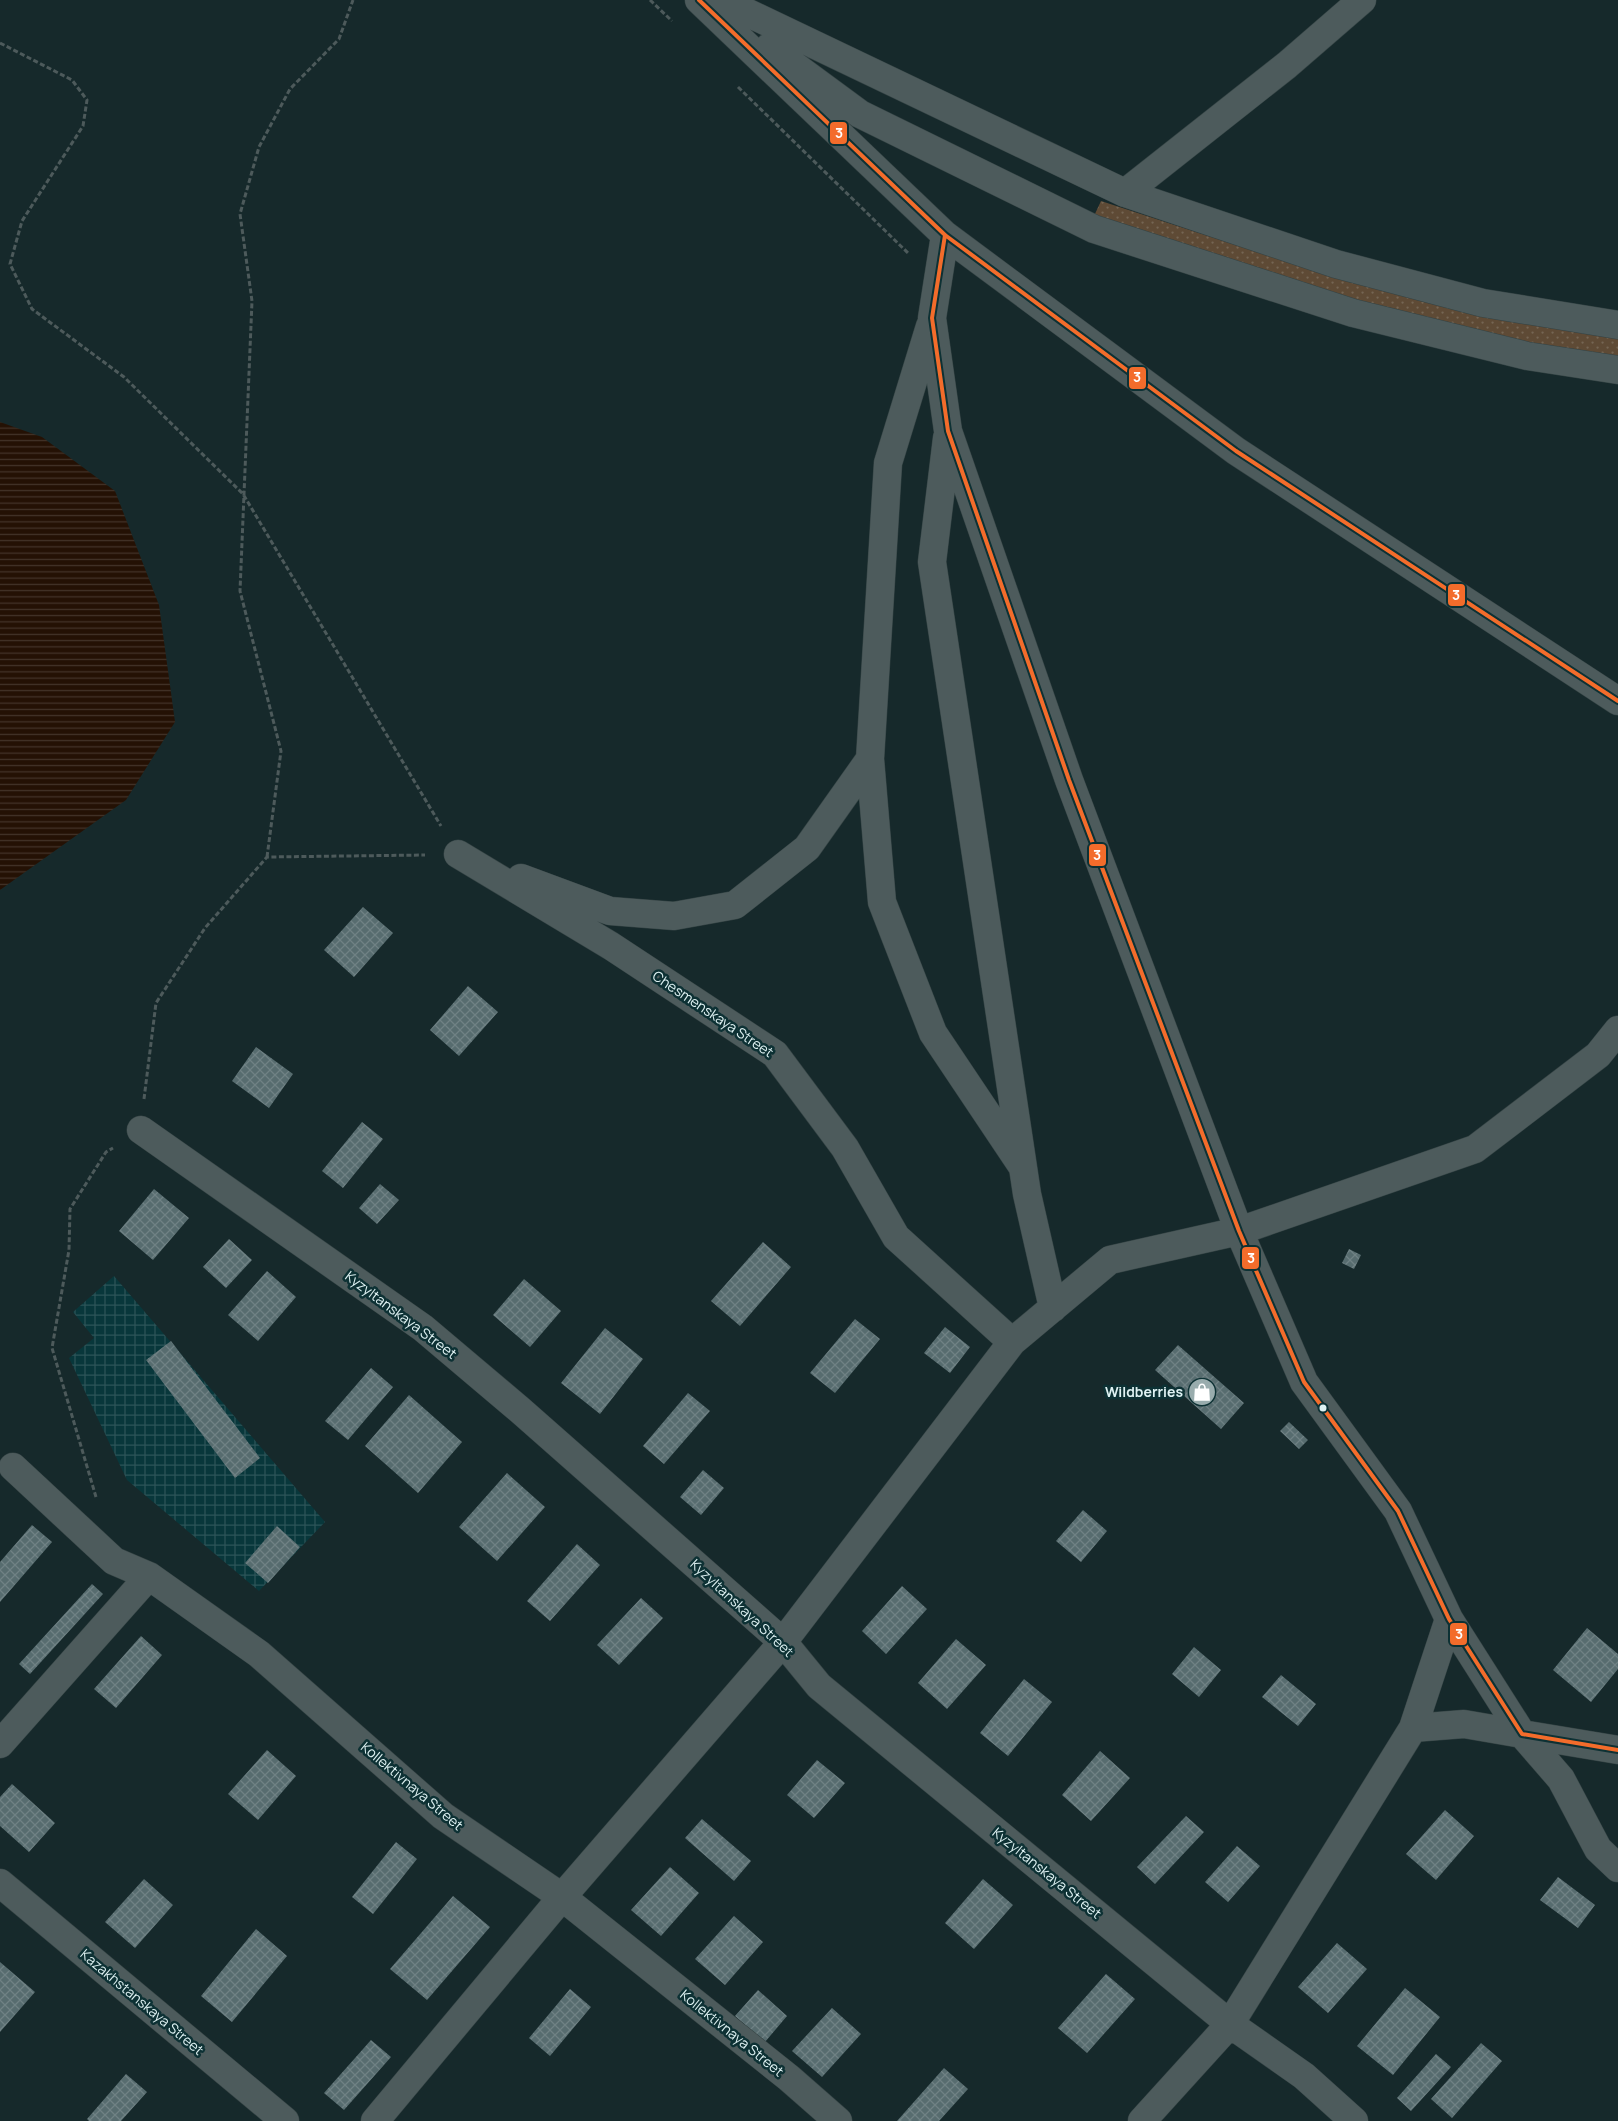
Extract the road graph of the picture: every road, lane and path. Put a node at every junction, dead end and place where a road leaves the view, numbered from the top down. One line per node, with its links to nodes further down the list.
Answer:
1 (353, 0): 17 (path)
2 (650, 0): 7 (path)
3 (698, 0): 11 (street)
4 (705, 0): 15 (street)
5 (721, 0): 10 (street)
6 (1362, 0): 10 (street)
7 (678, 28)
8 (0, 42): 17 (path)
9 (734, 83): 12 (path)
10 (1125, 193): 14 (street)
11 (945, 235): 12 (street); 18 (street)
12 (938, 283): 13 (street)
13 (932, 318): 16 (street); 19 (street)
14 (1618, 325)
15 (1618, 370)
16 (948, 431): 24 (street); 25 (street)
17 (243, 494): 20 (path); 21 (path)
18 (1618, 701)
19 (870, 759): 20 (street); 24 (street)
20 (458, 854): 21 (path); 27 (street, Chesmenskaya Street)
21 (267, 857): 23 (path)
22 (1618, 1030): 25 (street)
23 (141, 1130): 29 (path); 32 (street, Kyzyltanskaya Street)
24 (1022, 1166): 26 (street)
25 (1239, 1231): 26 (street); 31 (street)
26 (1053, 1308): 27 (street)
27 (1012, 1342): 32 (street)
28 (13, 1467): 30 (street, Kollektivnaya Street)
29 (98, 1506)
30 (149, 1576): 35 (street); 39 (street, Kollektivnaya Street)
31 (1449, 1618): 33 (street); 34 (street)
32 (783, 1642): 39 (street); 40 (street, Kyzyltanskaya Street)
33 (1413, 1728): 34 (street); 40 (street)
34 (1522, 1734): 36 (street); 37 (street)
35 (0, 1744)
36 (1618, 1750)
37 (1618, 1868)
38 (0, 1883): 41 (street, Kazakhstanskaya Street)
39 (562, 1897): 42 (street); 43 (street, Kollektivnaya Street)
40 (1230, 2024): 44 (street); 45 (street, Kyzyltanskaya Street)
41 (284, 2121)
42 (375, 2121)
43 (838, 2121)
44 (1142, 2121)
45 (1354, 2121)

